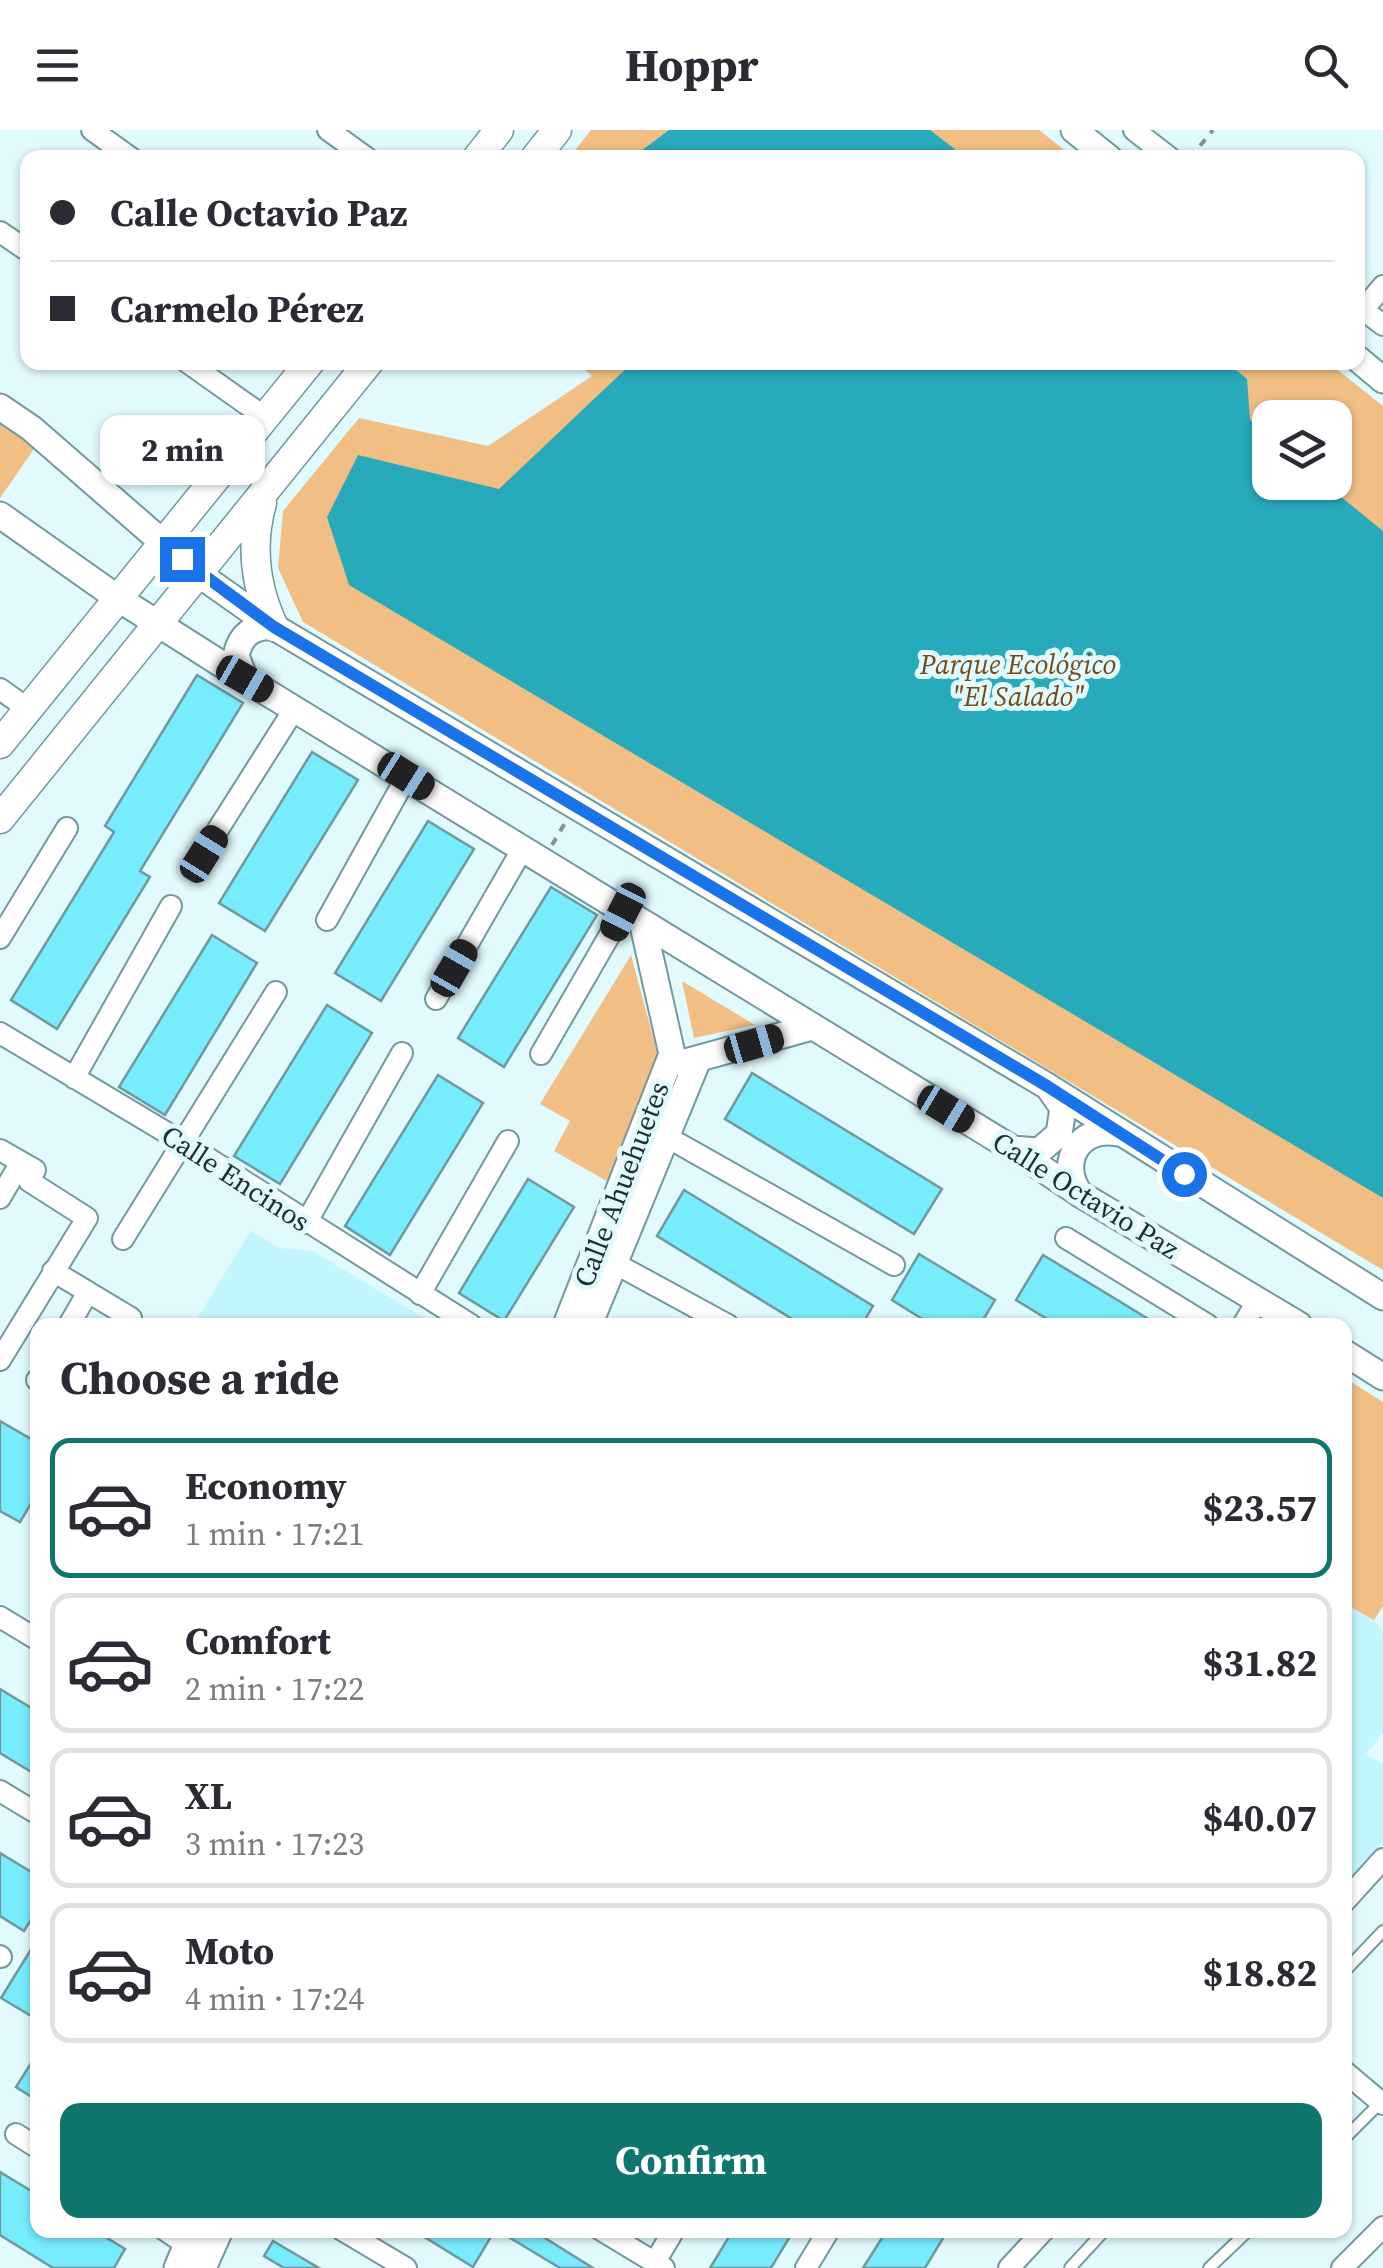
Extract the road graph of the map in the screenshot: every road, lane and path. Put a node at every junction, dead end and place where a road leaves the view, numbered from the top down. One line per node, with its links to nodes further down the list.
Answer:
1 (92, 130): 8 (street)
2 (328, 130): 9 (street)
3 (499, 130): 10 (main road)
4 (557, 130): 11 (main road)
5 (1074, 130): 12 (street)
6 (1134, 130): 13 (street)
7 (1213, 130): 14 (path)
8 (119, 150)
9 (356, 150)
10 (483, 150)
11 (541, 150)
12 (1099, 150)
13 (1160, 150)
14 (1197, 150)
15 (198, 370): 19 (street)
16 (304, 370): 19 (main road)
17 (363, 370): 20 (main road)
18 (0, 406): 22 (street)
19 (266, 418): 22 (main road)
20 (267, 490): 23 (main road); 26 (main road)
21 (0, 515): 24 (street, Calle Octavio Paz)
22 (163, 543): 23 (street); 24 (main road)
23 (200, 575): 25 (main road); 26 (street)
24 (119, 599): 25 (street, Calle Octavio Paz); 30 (main road)
25 (158, 624): 27 (street, Calle Octavio Paz); 34 (main road)
26 (274, 627): 27 (street); 33 (street)
27 (245, 679): 29 (street, Calle Octavio Paz)
28 (0, 689): 30 (street)
29 (296, 708): 32 (street, Calle Octavio Paz); 36 (street)
30 (28, 709): 31 (main road)
31 (0, 744)
32 (406, 776): 37 (street, Calle Octavio Paz); 40 (street)
33 (577, 807): 37 (path); 50 (street)
34 (0, 819)
35 (67, 828): 41 (street)
36 (204, 854)
37 (534, 855): 39 (street, Calle Octavio Paz); 43 (street)
38 (171, 906): 49 (street)
39 (633, 918): 44 (street, Calle Octavio Paz); 47 (street); 48 (street, Calle Ahuehuetes)
40 (326, 920)
41 (0, 938)
42 (276, 992): 54 (street)
43 (436, 999)
44 (812, 1028): 48 (street, Calle Ahuehuetes); 55 (street, Calle Octavio Paz)
45 (0, 1033): 49 (street, Calle Encinos)
46 (402, 1052): 60 (street)
47 (541, 1054)
48 (684, 1058): 52 (street, Calle Ahuehuetes); 73 (street, Calle Ahuehuetes)
49 (74, 1078): 54 (street, Calle Encinos)
50 (1047, 1086): 51 (street); 55 (street)
51 (1118, 1133): 58 (street); 68 (street)
52 (667, 1137): 63 (street, Calle Ahuehuetes); 64 (street)
53 (508, 1141): 67 (street)
54 (184, 1143): 60 (street, Calle Encinos); 62 (street)
55 (1013, 1149): 58 (street, Calle Octavio Paz)
56 (0, 1150): 57 (street)
57 (22, 1162): 59 (street); 65 (street)
58 (1080, 1194): 69 (street, Calle Octavio Paz)
59 (0, 1198)
60 (306, 1223): 67 (street, Calle Encinos)
61 (1066, 1238): 76 (street)
62 (123, 1239)
63 (616, 1264): 74 (street, Calle Ahuehuetes); 75 (street)
64 (894, 1264)
65 (54, 1271): 66 (street); 80 (street)
66 (88, 1292): 70 (street); 71 (street)
67 (420, 1294): 72 (street, Calle Encinos)
68 (1383, 1297)
69 (1258, 1300): 77 (street); 78 (street, Calle Octavio Paz)
70 (73, 1318)
71 (131, 1318)
72 (460, 1318)
73 (569, 1318)
74 (592, 1318)
75 (715, 1318)
76 (1197, 1318)
77 (1247, 1318)
78 (1288, 1318)
79 (1352, 1358): 81 (street)
80 (0, 1360)
81 (1383, 1377)
82 (0, 1617): 83 (street)
83 (30, 1635)
84 (0, 1791): 85 (street)
85 (30, 1809)
86 (1383, 1859): 87 (street)
87 (1352, 1893)
88 (1383, 1931): 89 (lane)
89 (1352, 1964)
90 (1352, 2078): 91 (street)
91 (1382, 2102): 92 (lane)
92 (1352, 2131)
93 (16, 2134): 94 (street)
94 (30, 2143)
95 (1383, 2227): 111 (street)
96 (216, 2238): 105 (street)
97 (355, 2238): 106 (street)
98 (614, 2238): 104 (street)
99 (671, 2238): 104 (street)
100 (824, 2238): 107 (street)
101 (1037, 2238): 108 (street)
102 (1098, 2238): 109 (lane)
103 (1241, 2238): 110 (lane)
104 (659, 2265)
105 (203, 2268)
106 (406, 2268)
107 (806, 2268)
108 (1009, 2268)
109 (1070, 2268)
110 (1209, 2268)
111 (1342, 2268)

